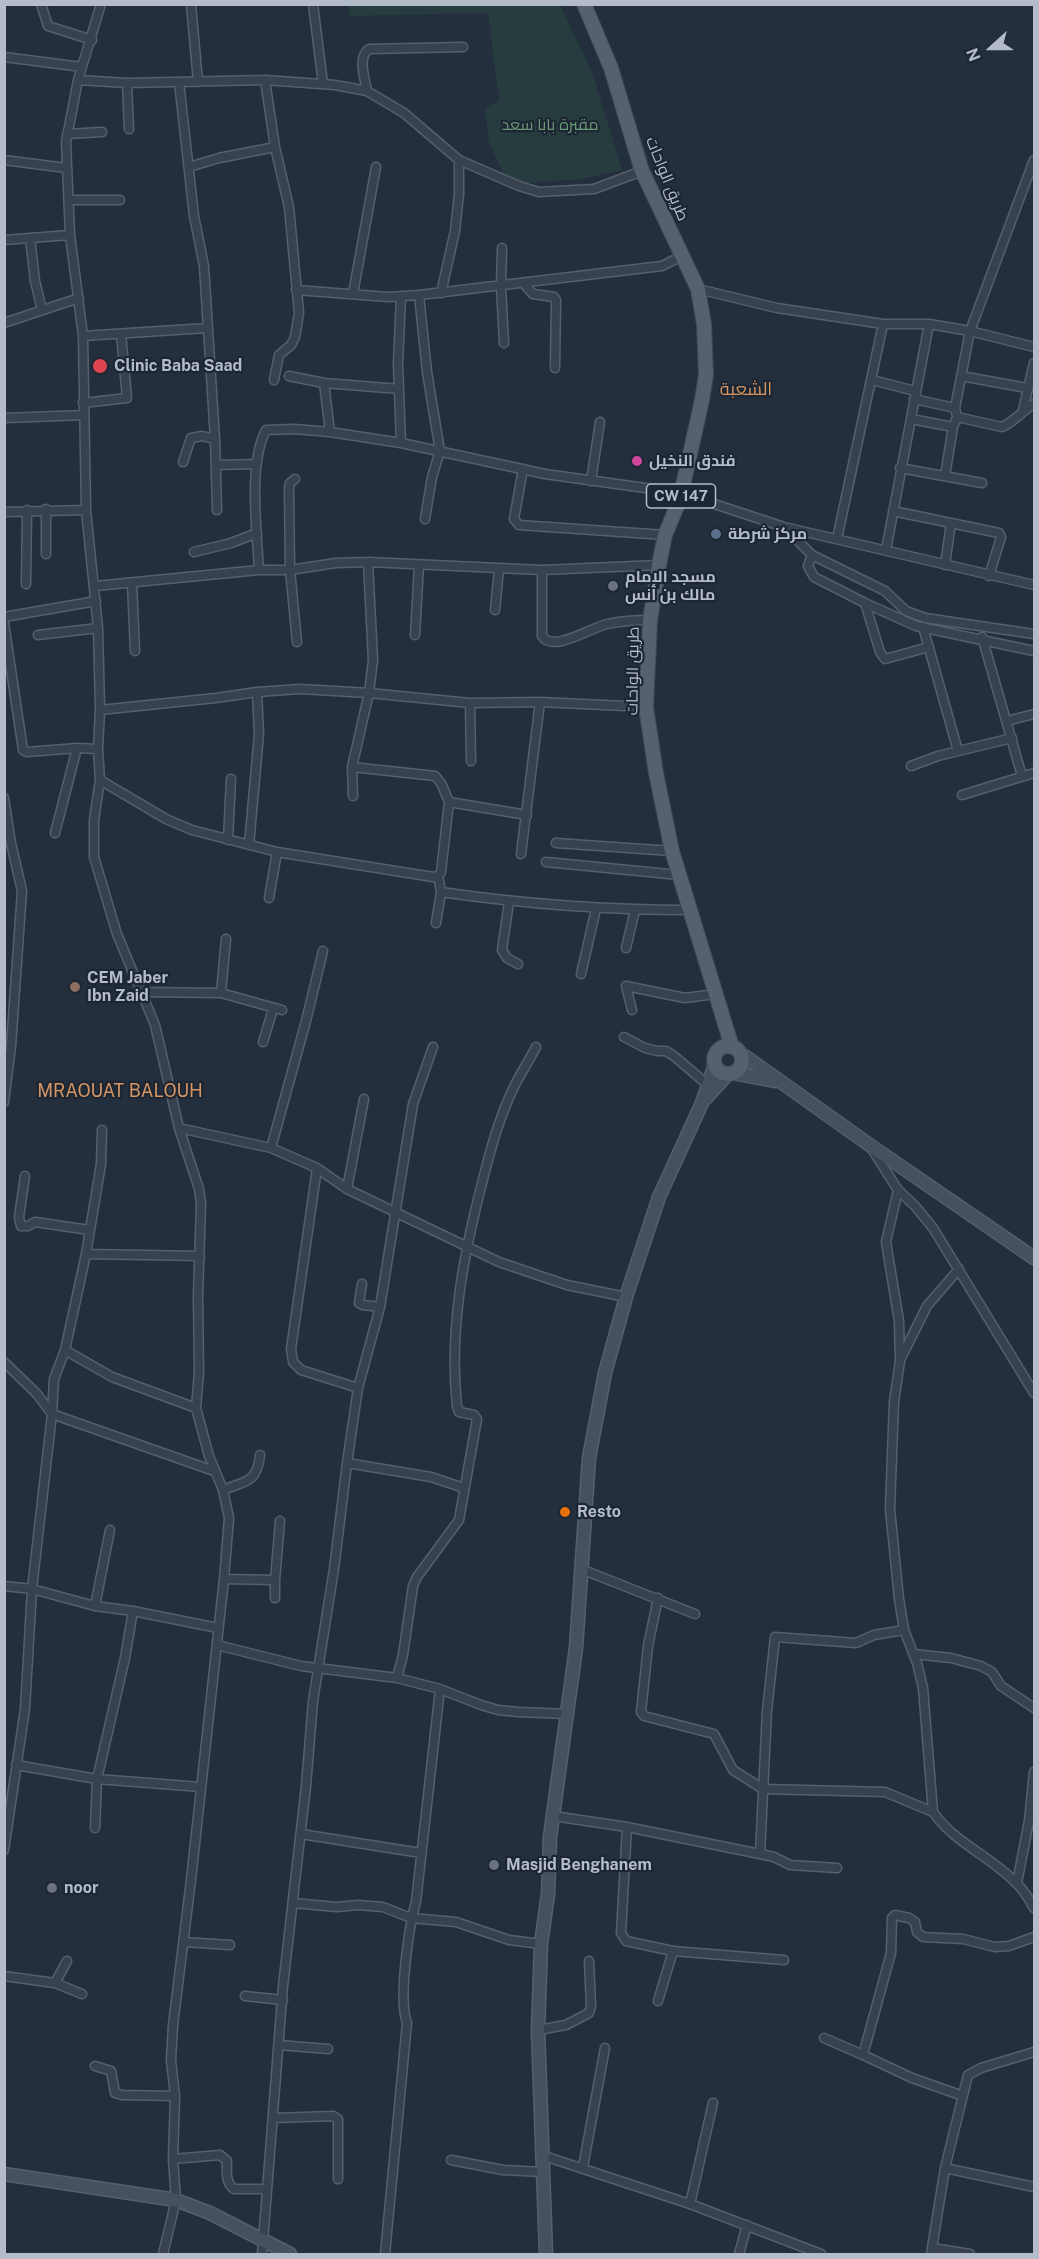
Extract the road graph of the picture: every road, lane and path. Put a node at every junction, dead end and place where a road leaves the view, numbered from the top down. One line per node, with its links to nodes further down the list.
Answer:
1 (41, 4): 6 (street)
2 (101, 4): 6 (street)
3 (191, 4): 13 (street)
4 (313, 4): 15 (street)
5 (584, 4): 27 (main road, طريق الواحات / CW 147)
6 (92, 40): 9 (street)
7 (463, 46): 16 (street)
8 (4, 57): 9 (street)
9 (82, 67): 10 (street)
10 (78, 80): 14 (street); 19 (street)
11 (264, 80): 13 (street); 15 (street); 20 (street)
12 (179, 82): 13 (street); 14 (street); 24 (street)
13 (198, 82)
14 (127, 83): 17 (street)
15 (323, 84): 16 (street)
16 (367, 91): 22 (street)
17 (129, 129)
18 (102, 132): 19 (street)
19 (67, 134): 26 (street)
20 (275, 147): 24 (street); 38 (street)
21 (4, 160): 26 (street)
22 (459, 160): 27 (street); 39 (street)
23 (1035, 160): 49 (street)
24 (189, 167): 48 (street)
25 (376, 167): 40 (street)
26 (66, 168): 28 (street)
27 (642, 171): 34 (main road, طريق الواحات / CW 147)
28 (69, 200): 29 (street); 30 (street)
29 (120, 200)
30 (70, 235): 31 (street); 43 (street)
31 (30, 238): 32 (street); 44 (street)
32 (4, 240)
33 (502, 248): 36 (street)
34 (682, 256): 35 (street); 37 (main road, طريق الواحات / CW 147)
35 (524, 284): 36 (street); 55 (street)
36 (501, 287): 39 (street); 52 (street)
37 (698, 289): 46 (street); 86 (main road, طريق الواحات / CW 147)
38 (296, 291): 40 (street); 58 (street)
39 (441, 293): 41 (street)
40 (353, 294): 42 (street)
41 (419, 295): 42 (street); 76 (street)
42 (401, 296): 62 (street)
43 (79, 298): 44 (street); 51 (street)
44 (42, 310): 45 (street)
45 (4, 323)
46 (883, 324): 47 (street); 59 (street)
47 (929, 324): 49 (street); 63 (street)
48 (207, 328): 50 (street); 74 (street)
49 (970, 331): 53 (street); 57 (street)
50 (121, 334): 51 (street); 64 (street)
51 (83, 336): 64 (street)
52 (504, 343)
53 (1035, 347)
54 (1035, 363): 61 (street)
55 (555, 368)
56 (289, 376): 60 (street)
57 (961, 376): 61 (street); 67 (street)
58 (274, 380)
59 (872, 380): 63 (street); 98 (street)
60 (324, 383): 62 (street); 73 (street)
61 (1027, 388): 66 (street)
62 (399, 389): 75 (street)
63 (915, 395): 67 (street); 70 (street)
64 (83, 403): 68 (street)
65 (1035, 404): 66 (street)
66 (1023, 410): 67 (street)
67 (956, 412): 72 (street)
68 (84, 414): 69 (street); 89 (street)
69 (4, 418)
70 (911, 419): 72 (street); 80 (street)
71 (600, 422): 84 (street)
72 (953, 427): 82 (street)
73 (330, 432): 75 (street); 79 (street)
74 (215, 440): 77 (street); 78 (street)
75 (401, 443): 76 (street)
76 (440, 452): 81 (street); 93 (street)
77 (183, 462)
78 (216, 465): 79 (street); 90 (street)
79 (256, 465): 96 (street)
80 (900, 468): 82 (street); 91 (street)
81 (523, 469): 84 (street); 97 (street)
82 (945, 476): 85 (street)
83 (295, 479): 109 (street)
84 (591, 481): 86 (street)
85 (982, 483)
86 (681, 493): 95 (street); 97 (main road, طريق الواحات / CW 147)
87 (46, 509): 88 (street); 89 (street); 101 (street)
88 (27, 510): 92 (street); 113 (street)
89 (86, 510): 115 (street)
90 (217, 510)
91 (893, 511): 94 (street); 99 (street)
92 (4, 512)
93 (424, 519)
94 (951, 523): 106 (street); 111 (street)
95 (784, 527): 98 (street); 102 (street)
96 (257, 533): 100 (street); 108 (street)
97 (665, 535): 105 (main road, طريق الواحات / CW 147)
98 (837, 539): 99 (street)
99 (886, 550): 106 (street)
100 (194, 552)
101 (46, 554)
102 (812, 555): 117 (street); 122 (street)
103 (368, 562): 104 (street); 109 (street); 134 (street)
104 (419, 565): 107 (street); 127 (street)
105 (659, 565): 110 (street); 120 (main road, طريق الواحات / CW 147)
106 (945, 565): 111 (street)
107 (499, 569): 110 (street); 118 (street)
108 (259, 570): 109 (street); 112 (street)
109 (290, 570): 129 (street)
110 (542, 570): 120 (street)
111 (989, 576): 114 (street)
112 (132, 583): 115 (street); 131 (street)
113 (26, 584)
114 (1035, 585)
115 (95, 586): 116 (street)
116 (96, 602): 119 (street); 123 (street)
117 (865, 603): 124 (street); 130 (street)
118 (495, 610)
119 (4, 617)
120 (650, 620): 137 (main road, طريق الواحات / CW 147)
121 (5, 626): 142 (street)
122 (979, 626): 125 (street); 128 (street)
123 (98, 627): 126 (street); 138 (street)
124 (923, 627): 128 (street); 130 (street)
125 (1035, 634)
126 (38, 635)
127 (416, 635)
128 (983, 640): 132 (street); 140 (street)
129 (297, 642)
130 (929, 647): 144 (street)
131 (135, 651)
132 (1035, 651)
133 (257, 692): 134 (street); 138 (street); 160 (street)
134 (369, 693): 136 (street); 147 (street)
135 (540, 702): 136 (street); 137 (street); 156 (street)
136 (470, 703): 145 (street)
137 (646, 707): 161 (main road, طريق الواحات / CW 147)
138 (100, 710): 143 (street)
139 (1035, 714): 140 (street)
140 (1007, 721): 141 (street)
141 (1012, 738): 144 (street); 149 (street)
142 (77, 748): 143 (street); 157 (street)
143 (98, 749): 151 (street)
144 (958, 751): 146 (street)
145 (471, 760)
146 (911, 765)
147 (352, 767): 153 (street); 155 (street)
148 (1035, 773): 149 (street)
149 (1022, 776): 152 (street)
150 (231, 779): 158 (street)
151 (100, 780): 158 (street); 179 (street)
152 (962, 795)
153 (353, 796)
154 (4, 798): 193 (street)
155 (449, 802): 156 (street); 166 (street)
156 (527, 815): 163 (street)
157 (55, 833)
158 (228, 840): 160 (street)
159 (556, 843): 161 (street)
160 (249, 845): 162 (street)
161 (672, 851): 165 (main road, طريق الواحات / CW 147)
162 (277, 852): 166 (street); 168 (street)
163 (521, 854)
164 (546, 862): 165 (street)
165 (679, 875): 172 (main road, طريق الواحات / CW 147)
166 (438, 876): 167 (street)
167 (441, 892): 169 (street); 173 (street)
168 (269, 898)
169 (509, 902): 170 (street); 177 (street)
170 (596, 909): 171 (street); 178 (street)
171 (635, 910): 172 (street); 175 (street)
172 (690, 910): 181 (main road, طريق الواحات / CW 147)
173 (436, 923)
174 (226, 939): 180 (street)
175 (626, 948)
176 (323, 951): 198 (street)
177 (518, 964)
178 (581, 974)
179 (143, 992): 180 (street); 195 (street)
180 (221, 993): 184 (street)
181 (716, 996): 182 (street); 187 (main road, CW 147)
182 (632, 1010)
183 (624, 1037): 191 (street)
184 (263, 1042)
185 (433, 1047): 203 (street)
186 (536, 1047): 205 (street)
187 (730, 1049): 188 (main road); 189 (main road); 190 (main road)
188 (715, 1064): 189 (main road); 191 (main road)
189 (730, 1073): 190 (main road); 194 (main road)
190 (779, 1081): 197 (main road)
191 (708, 1086): 194 (main road)
192 (364, 1099): 201 (street)
193 (4, 1102)
194 (701, 1105): 211 (main road)
195 (179, 1128): 198 (street); 207 (street)
196 (102, 1130): 204 (street)
197 (871, 1146): 202 (street); 208 (main road)
198 (271, 1148): 199 (street)
199 (317, 1168): 201 (street); 216 (street)
200 (25, 1176): 204 (street)
201 (347, 1189): 203 (street)
202 (898, 1190): 209 (street); 214 (street)
203 (395, 1212): 205 (street); 212 (street)
204 (89, 1230): 206 (street)
205 (467, 1247): 211 (street); 223 (street)
206 (86, 1254): 207 (street); 213 (street)
207 (200, 1256): 218 (street)
208 (1035, 1258)
209 (959, 1269): 214 (street); 217 (street)
210 (362, 1284): 212 (street)
211 (626, 1297): 227 (main road)
212 (380, 1307): 216 (street)
213 (65, 1350): 218 (street); 219 (street)
214 (900, 1361): 238 (street)
215 (4, 1362): 219 (street)
216 (358, 1388): 221 (street)
217 (1035, 1393)
218 (196, 1408): 222 (street)
219 (52, 1414): 222 (street); 231 (street)
220 (260, 1455): 224 (street)
221 (347, 1463): 223 (street); 241 (street)
222 (214, 1471): 224 (street)
223 (464, 1488): 242 (street)
224 (223, 1490): 228 (street)
225 (280, 1521): 229 (street)
226 (110, 1530): 234 (street)
227 (581, 1569): 233 (street); 245 (main road)
228 (224, 1580): 229 (street); 237 (street)
229 (275, 1580): 232 (street)
230 (4, 1586): 231 (street)
231 (32, 1589): 234 (street); 246 (street)
232 (275, 1598)
233 (658, 1598): 236 (street); 250 (street)
234 (95, 1606): 235 (street)
235 (133, 1611): 237 (street); 248 (street)
236 (695, 1614)
237 (218, 1628): 239 (street)
238 (904, 1630): 240 (street); 250 (street)
239 (217, 1646): 241 (street); 249 (street)
240 (914, 1654): 244 (street); 251 (street)
241 (319, 1668): 242 (street); 256 (street)
242 (397, 1678): 243 (street)
243 (440, 1689): 245 (street); 258 (street)
244 (1035, 1708)
245 (567, 1714): 252 (main road)
246 (16, 1765): 248 (street); 253 (street)
247 (1035, 1772): 261 (street)
248 (97, 1779): 249 (street); 255 (street)
249 (201, 1786): 268 (street)
250 (763, 1789): 251 (street); 259 (street)
251 (933, 1812): 261 (street)
252 (553, 1816): 254 (street); 269 (main road)
253 (7, 1820): 257 (street)
254 (627, 1827): 259 (street); 271 (street)
255 (95, 1828)
256 (301, 1834): 258 (street); 264 (street)
257 (4, 1850)
258 (421, 1853): 266 (street)
259 (760, 1854): 260 (street)
260 (837, 1868)
261 (1017, 1883): 262 (street)
262 (1024, 1891): 263 (street); 265 (street)
263 (1035, 1895)
264 (293, 1904): 266 (street); 279 (street)
265 (1035, 1908)
266 (411, 1918): 269 (street); 311 (street)
267 (1035, 1937): 287 (street)
268 (184, 1942): 270 (street); 289 (street)
269 (542, 1944): 281 (main road)
270 (230, 1945)
271 (674, 1951): 272 (street); 280 (street)
272 (784, 1960)
273 (68, 1961): 276 (street)
274 (589, 1961): 281 (street)
275 (4, 1976): 276 (street)
276 (55, 1983): 277 (street)
277 (82, 1994)
278 (245, 1996): 279 (street)
279 (283, 2000): 283 (street)
280 (658, 2001)
281 (538, 2030): 293 (main road)
282 (824, 2038): 287 (street)
283 (279, 2045): 285 (street); 292 (street)
284 (605, 2048): 296 (street)
285 (328, 2049)
286 (1035, 2052): 290 (street)
287 (863, 2055): 290 (street)
288 (94, 2066): 289 (street)
289 (175, 2096): 294 (street)
290 (963, 2096): 297 (street)
291 (713, 2103): 304 (street)
292 (274, 2118): 300 (street); 302 (street)
293 (544, 2156): 296 (street); 298 (main road)
294 (173, 2159): 302 (street); 303 (street)
295 (451, 2160): 298 (street)
296 (583, 2167): 304 (street)
297 (945, 2168): 301 (street); 307 (street)
298 (543, 2172): 312 (main road)
299 (4, 2174): 303 (main road)
300 (338, 2180)
301 (1035, 2187)
302 (267, 2189): 306 (street)
303 (176, 2200): 306 (main road); 308 (street)
304 (690, 2204): 305 (street)
305 (747, 2225): 313 (street); 314 (street)
306 (262, 2241): 309 (street); 310 (main road)
307 (932, 2251): 315 (street)
308 (164, 2254)
309 (262, 2254)
310 (290, 2254)
311 (384, 2254)
312 (546, 2254)
313 (739, 2254)
314 (821, 2254)
315 (970, 2254)

